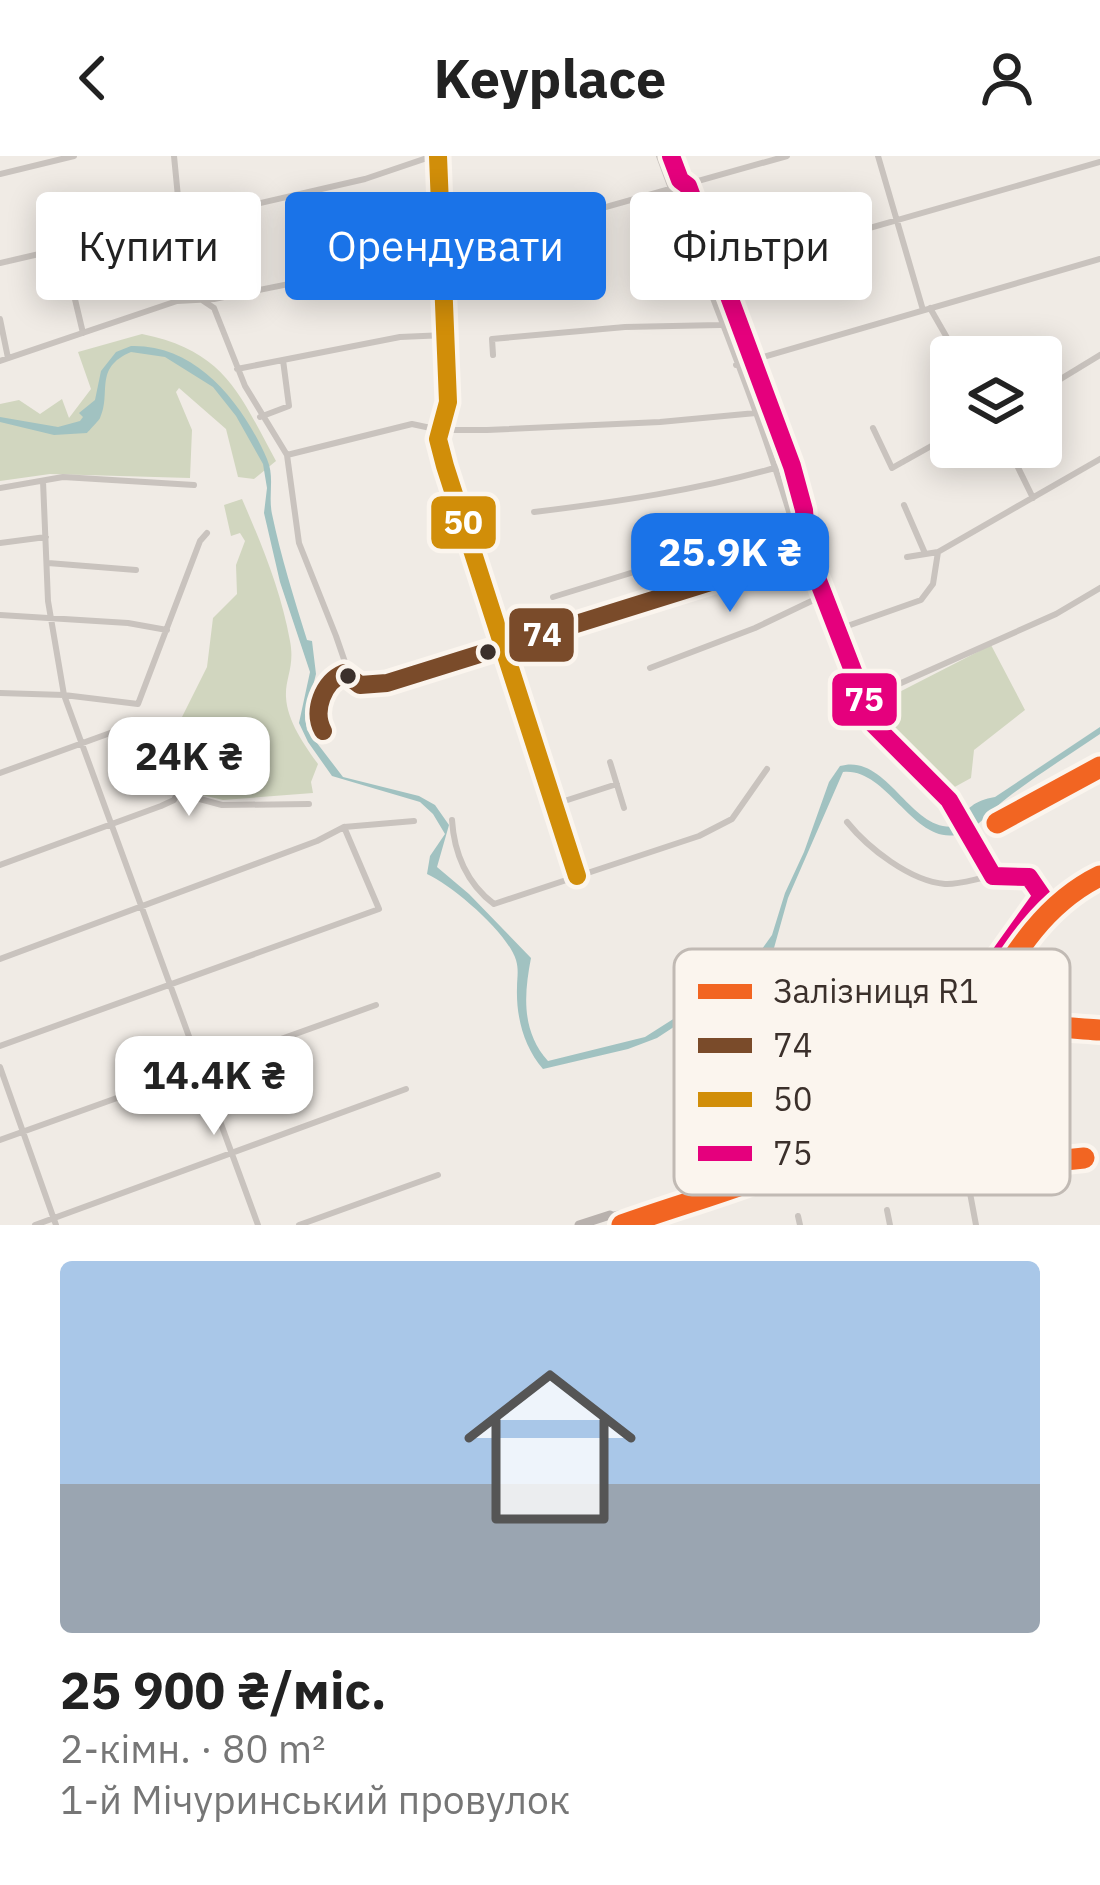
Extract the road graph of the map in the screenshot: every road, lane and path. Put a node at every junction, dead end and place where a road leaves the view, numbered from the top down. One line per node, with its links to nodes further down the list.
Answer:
1 (74, 156): 9 (street)
2 (174, 156): 11 (street)
3 (436, 156): 12 (street); 14 (street)
4 (659, 156): 13 (street)
5 (671, 156): 10 (street)
6 (787, 156): 10 (street)
7 (878, 156): 15 (street)
8 (1100, 162): 15 (street)
9 (0, 174)
10 (688, 186): 13 (street); 35 (street)
11 (178, 192)
12 (439, 192)
13 (672, 192)
14 (261, 202)
15 (898, 221): 16 (street); 25 (street)
16 (872, 228)
17 (36, 255): 19 (street)
18 (1100, 260): 25 (street)
19 (0, 263)
20 (75, 300): 28 (street)
21 (185, 300): 28 (street)
22 (202, 300): 37 (street)
23 (445, 300): 29 (street)
24 (711, 300): 27 (street)
25 (927, 309): 30 (street); 35 (street)
26 (0, 320): 33 (street)
27 (720, 326): 31 (street); 36 (street)
28 (83, 333): 33 (street)
29 (446, 335): 34 (street); 42 (street)
30 (944, 336)
31 (493, 355)
32 (1100, 355): 38 (street)
33 (4, 360)
34 (283, 360): 37 (street); 40 (street)
35 (750, 360): 36 (street); 60 (street)
36 (736, 365): 39 (street)
37 (237, 369): 40 (street)
38 (1062, 378)
39 (756, 413): 42 (street); 46 (street)
40 (260, 416): 44 (street)
41 (872, 428): 43 (street)
42 (440, 430): 44 (street); 71 (street)
43 (930, 447)
44 (287, 455): 73 (street)
45 (1100, 458): 51 (street)
46 (778, 467): 53 (street); 54 (street)
47 (1018, 468): 51 (street)
48 (44, 481): 49 (street); 50 (street); 56 (street)
49 (194, 485)
50 (0, 488)
51 (1033, 498): 59 (street)
52 (904, 506): 58 (street)
53 (534, 512)
54 (793, 523): 60 (street); 66 (street)
55 (207, 533): 69 (street)
56 (46, 537): 57 (street); 62 (street)
57 (0, 543)
58 (924, 551): 59 (street); 61 (street)
59 (938, 552): 70 (street)
60 (804, 553): 65 (street); 71 (street)
61 (907, 557)
62 (48, 563): 63 (street); 68 (street)
63 (136, 570)
64 (1100, 588): 76 (street)
65 (822, 596): 70 (street); 72 (street)
66 (554, 597)
67 (0, 614): 68 (street)
68 (51, 618): 69 (street); 75 (street)
69 (167, 630): 75 (street)
70 (836, 630): 76 (street)
71 (502, 650): 73 (street); 85 (street)
72 (650, 668)
73 (344, 673): 77 (street)
74 (0, 693): 75 (street)
75 (64, 695): 78 (street)
76 (864, 699): 94 (street)
77 (323, 731)
78 (82, 743): 81 (street); 83 (street); 90 (street)
79 (610, 762): 82 (street)
80 (767, 769): 93 (street)
81 (0, 773)
82 (616, 784): 85 (street); 86 (street)
83 (177, 794): 84 (street); 90 (street)
84 (309, 804)
85 (552, 805): 93 (street)
86 (624, 808)
87 (452, 820): 93 (street)
88 (414, 821): 91 (street)
89 (847, 822): 94 (street)
90 (112, 824): 92 (street); 95 (street)
91 (344, 827): 95 (street); 98 (street)
92 (0, 865)
93 (577, 876)
94 (993, 876): 96 (street)
95 (143, 906): 97 (street); 98 (street)
96 (1004, 949)
97 (0, 959)
98 (171, 986): 100 (street); 101 (street)
99 (376, 1005): 101 (street)
100 (0, 1046)
101 (202, 1066): 104 (street); 106 (street)
102 (0, 1067): 104 (street)
103 (406, 1089): 106 (street)
104 (22, 1132): 105 (street); 112 (street)
105 (0, 1140)
106 (232, 1153): 112 (street); 114 (street)
107 (438, 1174): 115 (street)
108 (686, 1195): 111 (street)
109 (970, 1195): 119 (street)
110 (886, 1210): 118 (street)
111 (610, 1215): 116 (main road); 117 (main road)
112 (55, 1222): 113 (street)
113 (35, 1225)
114 (258, 1225)
115 (299, 1225)
116 (579, 1225)
117 (623, 1225)
118 (890, 1225)
119 (976, 1225)

